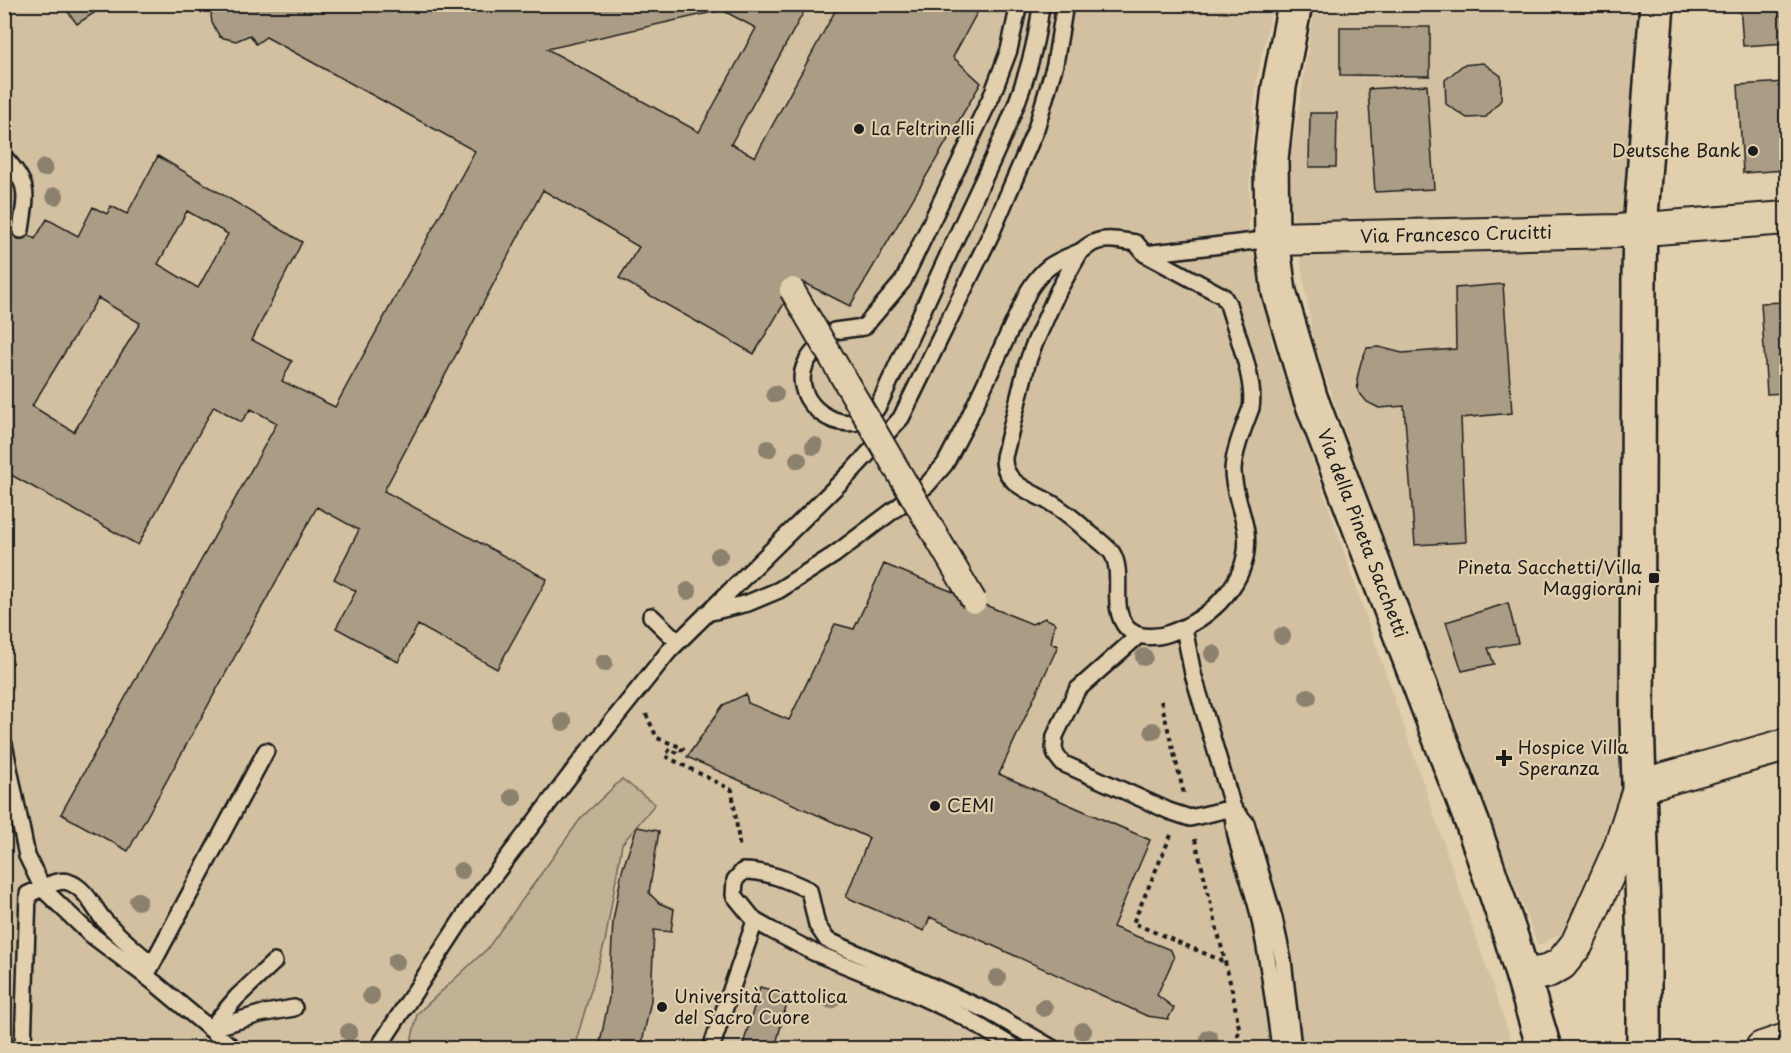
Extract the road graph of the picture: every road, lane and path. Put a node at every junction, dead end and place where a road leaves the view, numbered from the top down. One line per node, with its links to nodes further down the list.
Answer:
1 (1019, 4): 2 (lane)
2 (1041, 4)
3 (1065, 4): 15 (lane)
4 (1295, 4): 10 (main road, Via della Pineta Sacchetti)
5 (1657, 4): 8 (main road)
6 (4, 157): 9 (lane)
7 (1786, 218): 8 (street)
8 (1640, 229): 10 (street, Via Francesco Crucitti); 25 (main road)
9 (21, 230)
10 (1272, 239): 12 (lane); 35 (main road, Via della Pineta Sacchetti)
11 (1080, 252): 12 (lane); 15 (lane); 18 (lane)
12 (1145, 254): 17 (lane)
13 (792, 290): 14 (street, bridge)
14 (974, 601)
15 (706, 613): 19 (lane)
16 (651, 616): 19 (lane)
17 (1184, 628): 18 (lane); 26 (lane)
18 (1139, 635): 27 (lane)
19 (678, 642): 20 (lane)
20 (636, 694): 29 (path); 41 (lane)
21 (1161, 701): 27 (path)
22 (4, 744): 30 (lane)
23 (1786, 745): 25 (street)
24 (266, 751): 34 (lane)
25 (1640, 786): 35 (street); 49 (main road)
26 (1233, 808): 27 (lane); 46 (lane); 47 (lane)
27 (1190, 818): 33 (path)
28 (1171, 835): 33 (path)
29 (743, 871): 31 (lane); 44 (lane)
30 (43, 889): 34 (lane); 34 (lane); 39 (lane)
31 (755, 921): 42 (lane); 43 (lane)
32 (274, 962): 37 (lane)
33 (1225, 962): 45 (path)
34 (149, 971): 37 (lane)
35 (1523, 976): 48 (main road, Via della Pineta Sacchetti)
36 (294, 1008): 37 (lane)
37 (210, 1029): 40 (lane)
38 (1786, 1040): 50 (street)
39 (23, 1048)
40 (233, 1048)
41 (378, 1048)
42 (711, 1048)
43 (1015, 1048)
44 (1052, 1048)
45 (1234, 1048)
46 (1280, 1048)
47 (1293, 1048)
48 (1544, 1048)
49 (1644, 1048)
50 (1762, 1048)

